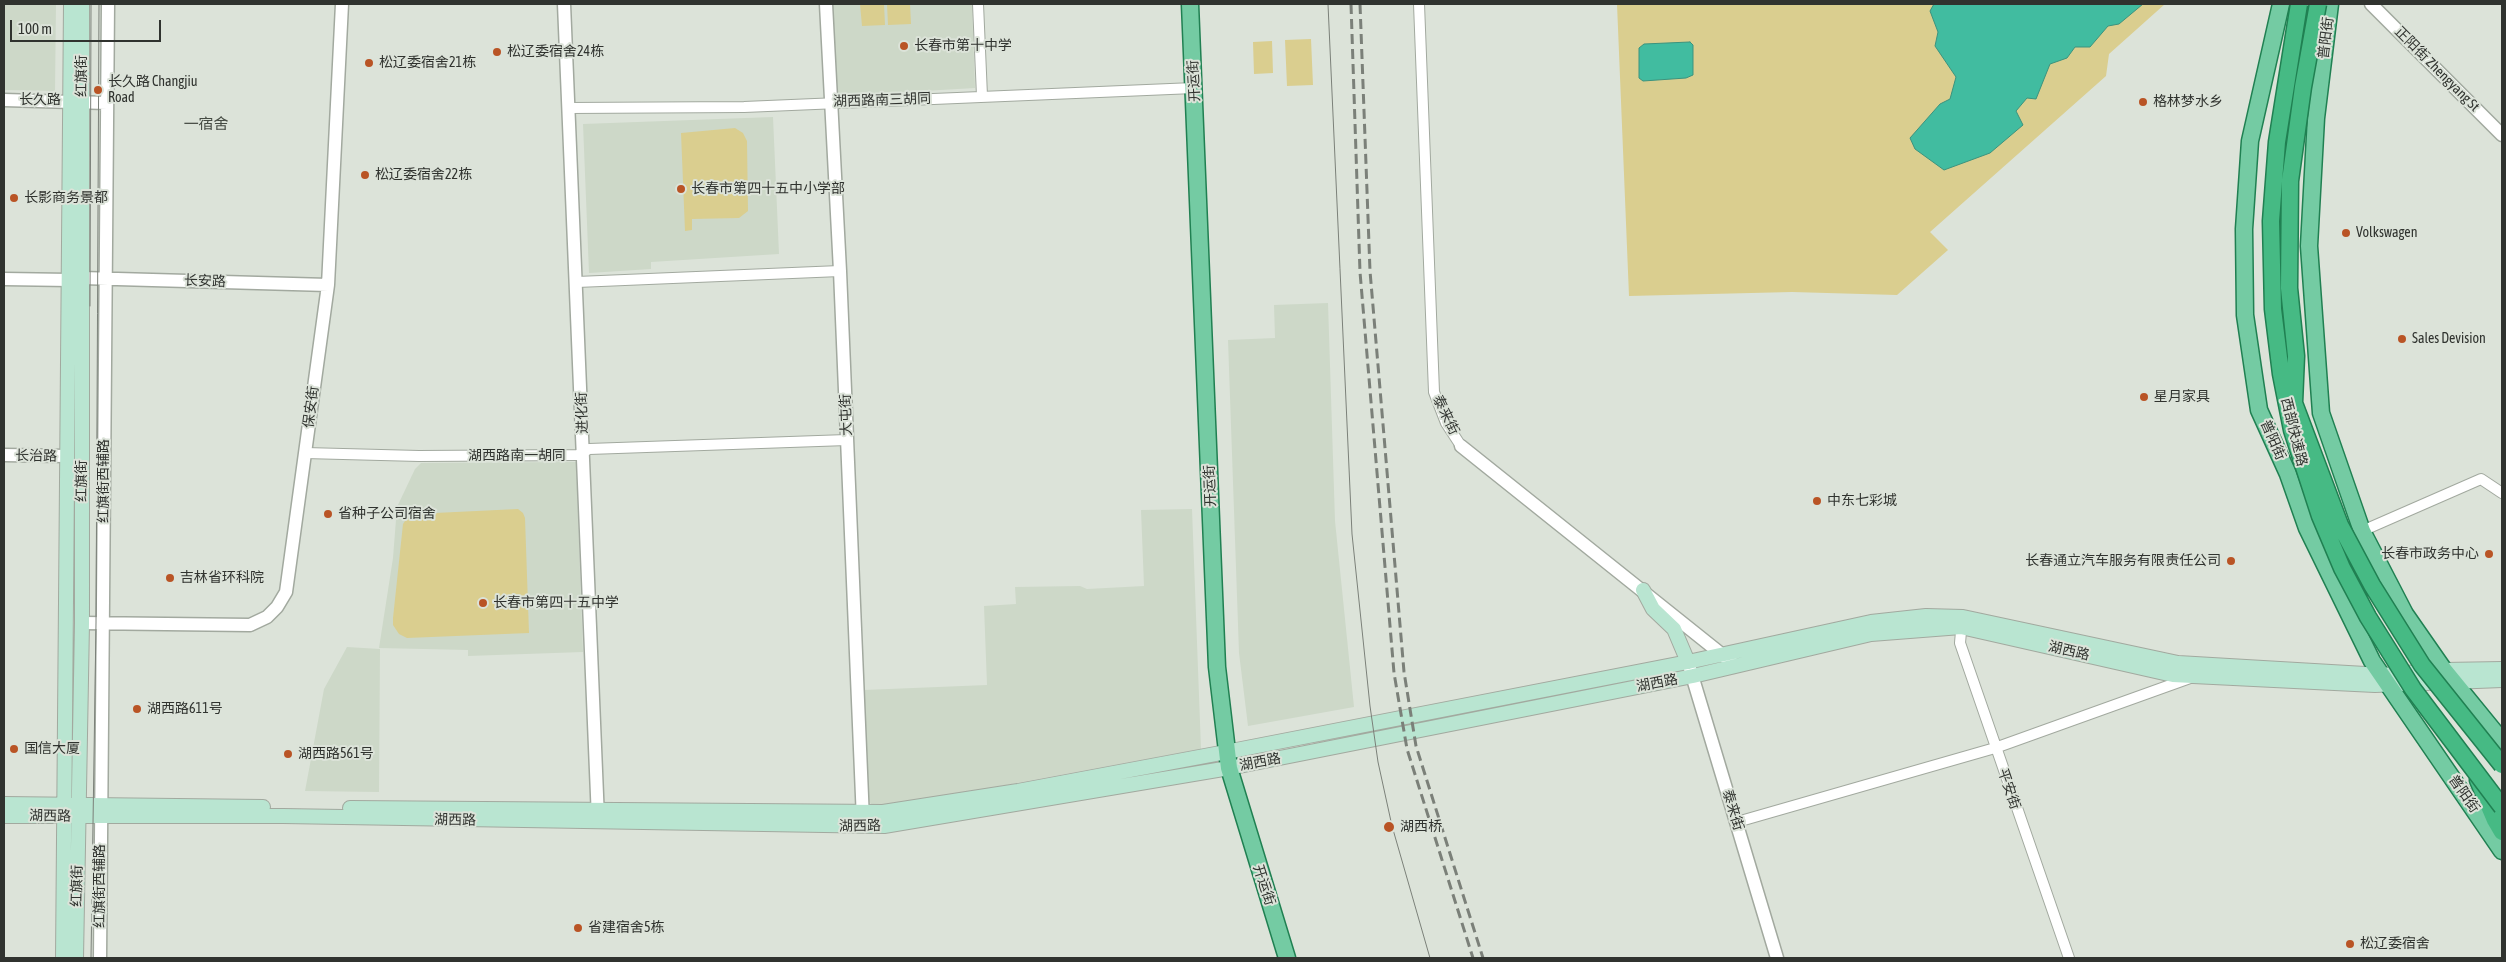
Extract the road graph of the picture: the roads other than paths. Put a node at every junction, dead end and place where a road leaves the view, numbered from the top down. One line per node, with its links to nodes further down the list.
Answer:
1 (71, 4): 18 (main road, 红旗街)
2 (82, 4): 18 (main road, 红旗街)
3 (108, 4): 20 (street, 红旗街西辅路)
4 (342, 4): 28 (street, 保安街)
5 (564, 4): 21 (street, 进化街)
6 (826, 4): 19 (street, 大屯街)
7 (978, 4): 16 (street)
8 (1190, 4): 15 (main road, 开运街)
9 (1419, 4): 30 (street, 泰来街)
10 (2281, 4): 47 (main road, 普阳街)
11 (2318, 4): 52 (highway, 西部快速路, bridge)
12 (2330, 4): 36 (main road, 普阳街)
13 (2371, 4): 22 (street, 正阳街 Zhengyang St)
14 (2299, 5): 54 (highway, 西部快速路, bridge)
15 (1194, 88): 16 (street, 湖西路南三胡同); 51 (main road, 开运街)
16 (982, 96): 19 (street, 湖西路南三胡同)
17 (4, 100): 18 (street, 长久路)
18 (76, 100): 20 (street, 长久路); 26 (main road, 红旗街)
19 (832, 102): 21 (street, 湖西路南三胡同); 23 (street, 大屯街)
20 (107, 103): 24 (street, 红旗街西辅路)
21 (569, 108): 27 (street, 进化街)
22 (2502, 135)
23 (840, 271): 27 (street); 29 (street, 大屯街)
24 (105, 278): 26 (street, 长安路); 28 (street, 长安路); 40 (street, 红旗街西辅路)
25 (4, 279): 26 (street, 长安路)
26 (76, 279): 34 (main road, 红旗街); 39 (main road, 红旗街)
27 (577, 282): 31 (street, 进化街)
28 (328, 284): 32 (street, 保安街)
29 (847, 440): 31 (street, 湖西路南一胡同); 61 (street, 大屯街)
30 (1461, 446): 37 (street, 泰来街)
31 (584, 452): 32 (street, 湖西路南一胡同); 60 (street, 进化街)
32 (305, 453): 40 (street, 保安街)
33 (4, 455): 34 (street, 长治路)
34 (68, 456): 57 (main road, 红旗街)
35 (2502, 493): 36 (street)
36 (2362, 531): 46 (main road, 普阳街)
37 (1643, 590): 41 (street, 泰来街); 43 (main road)
38 (1962, 622): 41 (main road, 湖西路); 42 (main road, 湖西路); 45 (main road, 湖西路); 47 (main road, 湖西路); 50 (street, 平安街)
39 (82, 623): 40 (street, 保安街); 57 (main road, 红旗街)
40 (102, 623): 58 (street, 红旗街西辅路)
41 (1722, 655): 42 (street, 泰来街); 43 (main road, 湖西路)
42 (1735, 665): 43 (main road, 湖西路)
43 (1691, 669): 51 (main road, 湖西路); 53 (main road, 湖西路); 62 (street, 泰来街)
44 (2502, 669): 46 (main road, 湖西路)
45 (2195, 676): 47 (main road, 湖西路); 50 (street)
46 (2449, 676): 47 (main road, 湖西路); 48 (main road, 湖西路); 49 (main road, 普阳街)
47 (2384, 680): 64 (main road, 普阳街)
48 (2502, 680)
49 (2502, 741)
50 (1995, 748): 62 (street); 70 (street, 平安街)
51 (1226, 752): 53 (main road, 开运街); 61 (main road, 湖西路)
52 (2502, 765)
53 (1229, 768): 61 (main road, 湖西路); 68 (main road, 开运街)
54 (2474, 768): 56 (highway, 西部快速路, bridge); 63 (highway, bridge)
55 (4, 804): 57 (main road, 湖西路)
56 (2502, 808)
57 (71, 810): 58 (main road, 湖西路); 59 (main road, 湖西路); 65 (main road, 红旗街); 66 (main road, 红旗街)
58 (101, 810): 60 (main road, 湖西路); 67 (street, 红旗街西辅路)
59 (4, 816)
60 (598, 816): 61 (main road, 湖西路)
61 (863, 820)
62 (1737, 822): 69 (street, 泰来街)
63 (2502, 832)
64 (2502, 851)
65 (63, 958)
66 (76, 958)
67 (100, 958)
68 (1287, 958)
69 (1777, 958)
70 (2069, 958)

